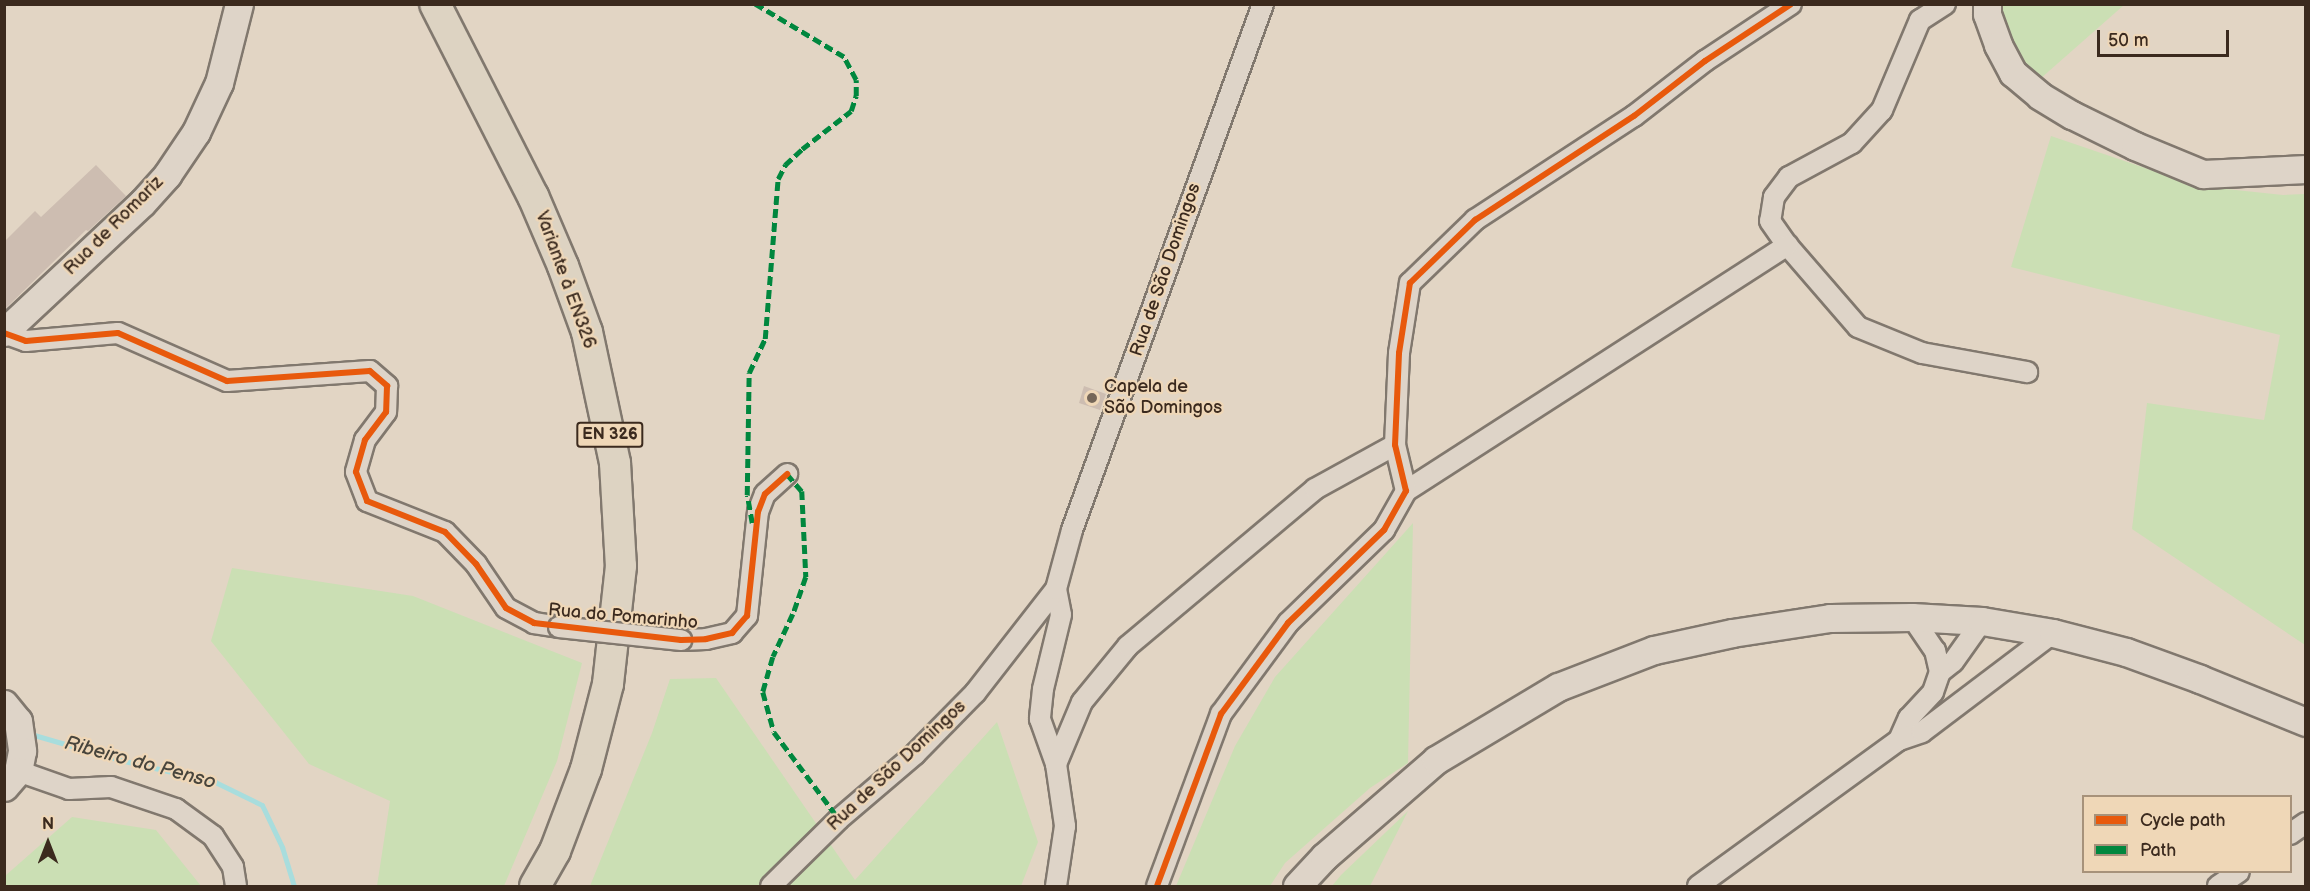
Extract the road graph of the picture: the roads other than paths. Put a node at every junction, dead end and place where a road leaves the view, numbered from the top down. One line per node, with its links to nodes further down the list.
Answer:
1 (239, 4): 9 (main road, Rua de Romariz)
2 (435, 4): 28 (main road, Variante à EN326 / EN 326)
3 (1263, 4): 14 (street, Rua de São Domingos)
4 (1791, 4): 11 (street)
5 (1945, 4): 8 (street)
6 (1987, 4): 7 (main road)
7 (2306, 169)
8 (1786, 245): 10 (street); 13 (street)
9 (4, 332): 12 (street, Rua do Pomarinho, bridge)
10 (2027, 372)
11 (1395, 445): 13 (street); 22 (street)
12 (787, 474)
13 (1406, 492): 31 (street)
14 (1056, 589): 22 (street); 29 (street, Rua de São Domingos)
15 (1912, 617): 16 (main road); 18 (street); 32 (main road)
16 (1982, 621): 17 (main road); 18 (street)
17 (2053, 633): 20 (main road); 21 (street)
18 (1940, 672): 21 (street)
19 (4, 704): 23 (main road)
20 (2306, 722)
21 (1899, 740): 33 (street)
22 (1056, 764): 30 (street)
23 (11, 779): 27 (street)
24 (2306, 823): 25 (street)
25 (2292, 833)
26 (2238, 873): 34 (street)
27 (237, 886)
28 (535, 886)
29 (771, 886)
30 (1056, 886)
31 (1157, 886)
32 (1297, 886)
33 (1698, 886)
34 (2218, 886)

